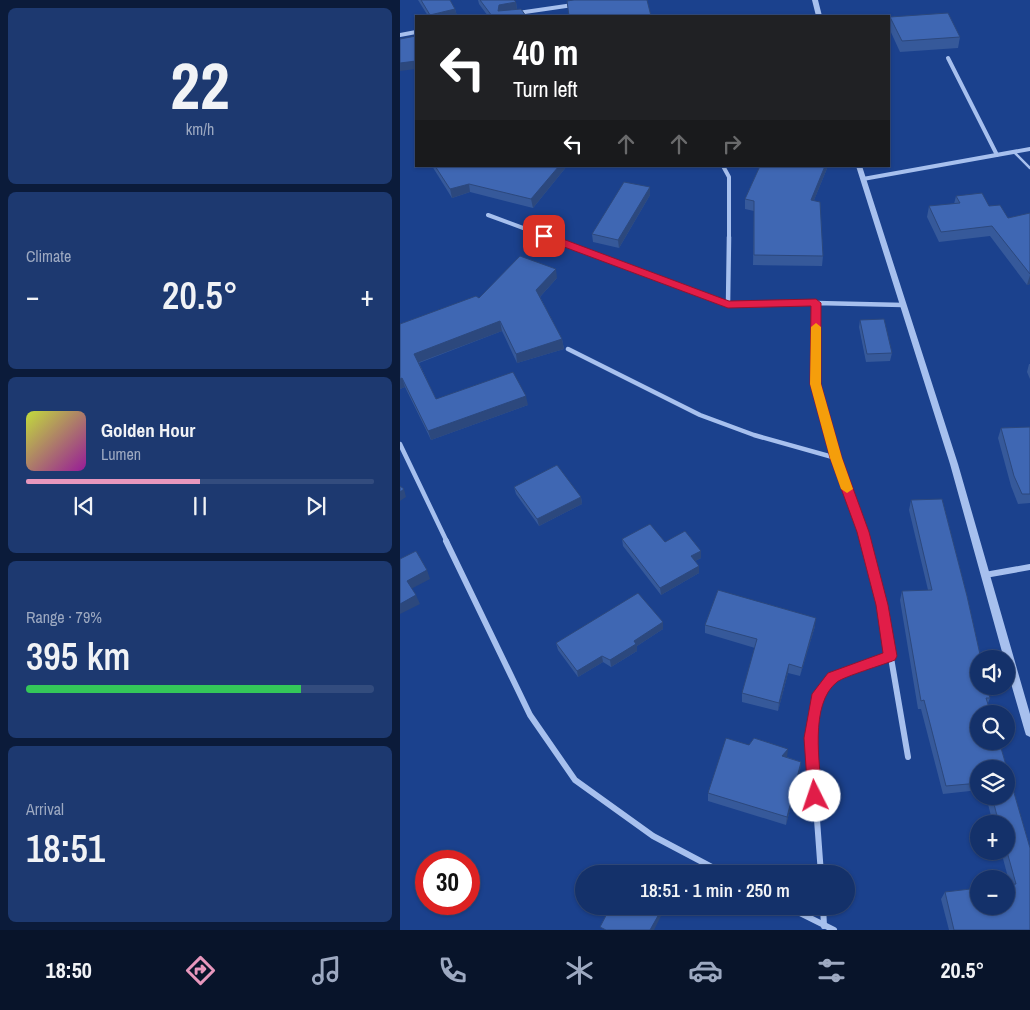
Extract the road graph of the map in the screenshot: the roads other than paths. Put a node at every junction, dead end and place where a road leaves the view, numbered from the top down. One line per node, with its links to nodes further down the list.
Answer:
1 (814, 0): 4 (street)
2 (579, 4): 3 (street)
3 (512, 14)
4 (819, 15)
5 (415, 32): 6 (street)
6 (400, 35)
7 (948, 58): 10 (street)
8 (1030, 149): 9 (street)
9 (1014, 152): 10 (street); 13 (lane)
10 (997, 155): 14 (street)
11 (724, 167): 17 (street)
12 (859, 167): 14 (street)
13 (1030, 168)
14 (863, 179): 18 (street)
15 (488, 215): 17 (street)
16 (816, 303): 17 (street); 18 (street); 21 (street)
17 (728, 305)
18 (903, 306): 23 (street)
19 (568, 349): 21 (street)
20 (400, 444): 27 (street)
21 (836, 458): 24 (street)
22 (1030, 567): 23 (street)
23 (985, 575): 25 (street)
24 (890, 656): 26 (street); 28 (street)
25 (1030, 732)
26 (908, 757)
27 (708, 865)
28 (820, 865)
29 (803, 915): 31 (street)
30 (823, 915): 31 (street)
31 (824, 926): 32 (street)
32 (834, 930)

